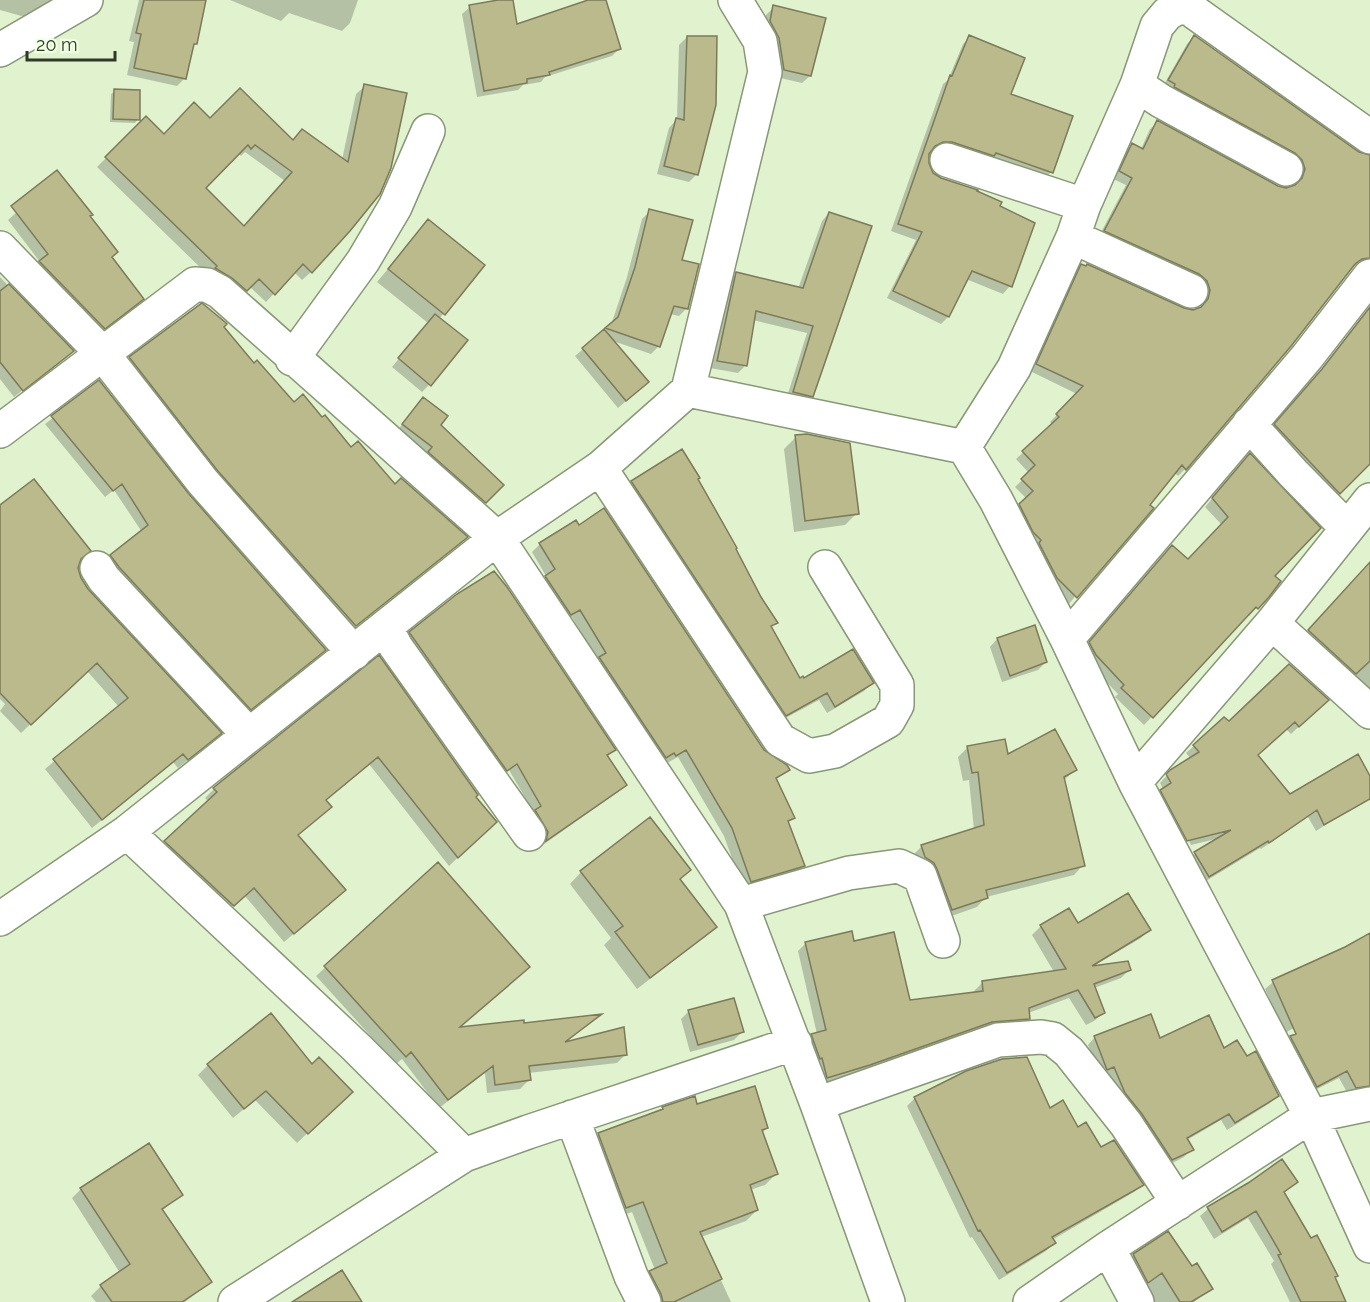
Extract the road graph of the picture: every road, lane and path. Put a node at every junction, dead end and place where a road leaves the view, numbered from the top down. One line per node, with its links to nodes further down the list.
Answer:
1 (86, 0): 3 (street)
2 (743, 5): 16 (street)
3 (0, 50)
4 (1137, 85): 6 (street); 8 (street); 9 (street)
5 (428, 131): 15 (street)
6 (1370, 137)
7 (946, 160): 9 (street)
8 (1286, 169)
9 (1084, 205): 10 (street)
10 (1073, 237): 13 (street); 19 (street)
11 (0, 248): 14 (street)
12 (1370, 276): 17 (street)
13 (1191, 291)
14 (102, 353): 15 (street); 18 (street); 28 (street)
15 (292, 359): 22 (street)
16 (688, 390): 19 (street); 20 (street)
17 (1249, 424): 21 (street); 27 (street)
18 (0, 431)
19 (964, 447): 27 (street)
20 (600, 468): 22 (street); 23 (street)
21 (1362, 514): 25 (street)
22 (497, 538): 26 (street); 34 (street)
23 (825, 567)
24 (97, 568): 30 (street)
25 (1272, 623): 29 (street); 31 (street)
26 (386, 628): 28 (street); 33 (street)
27 (1067, 639): 31 (street)
28 (354, 653): 30 (street)
29 (1370, 712)
30 (249, 735): 32 (street)
31 (1135, 782): 40 (street)
32 (127, 832): 35 (street); 42 (street)
33 (530, 834)
34 (741, 904): 36 (street); 37 (street)
35 (0, 919)
36 (943, 941)
37 (795, 1043): 38 (street); 41 (street)
38 (817, 1104): 43 (street); 48 (street)
39 (1370, 1104): 40 (street)
40 (1311, 1116): 43 (street); 44 (street)
41 (572, 1117): 42 (street); 47 (street)
42 (464, 1155): 46 (street)
43 (1178, 1203): 45 (street)
44 (1370, 1246)
45 (1108, 1248): 49 (street); 50 (street)
46 (236, 1302)
47 (644, 1302)
48 (888, 1302)
49 (1030, 1302)
50 (1137, 1302)

